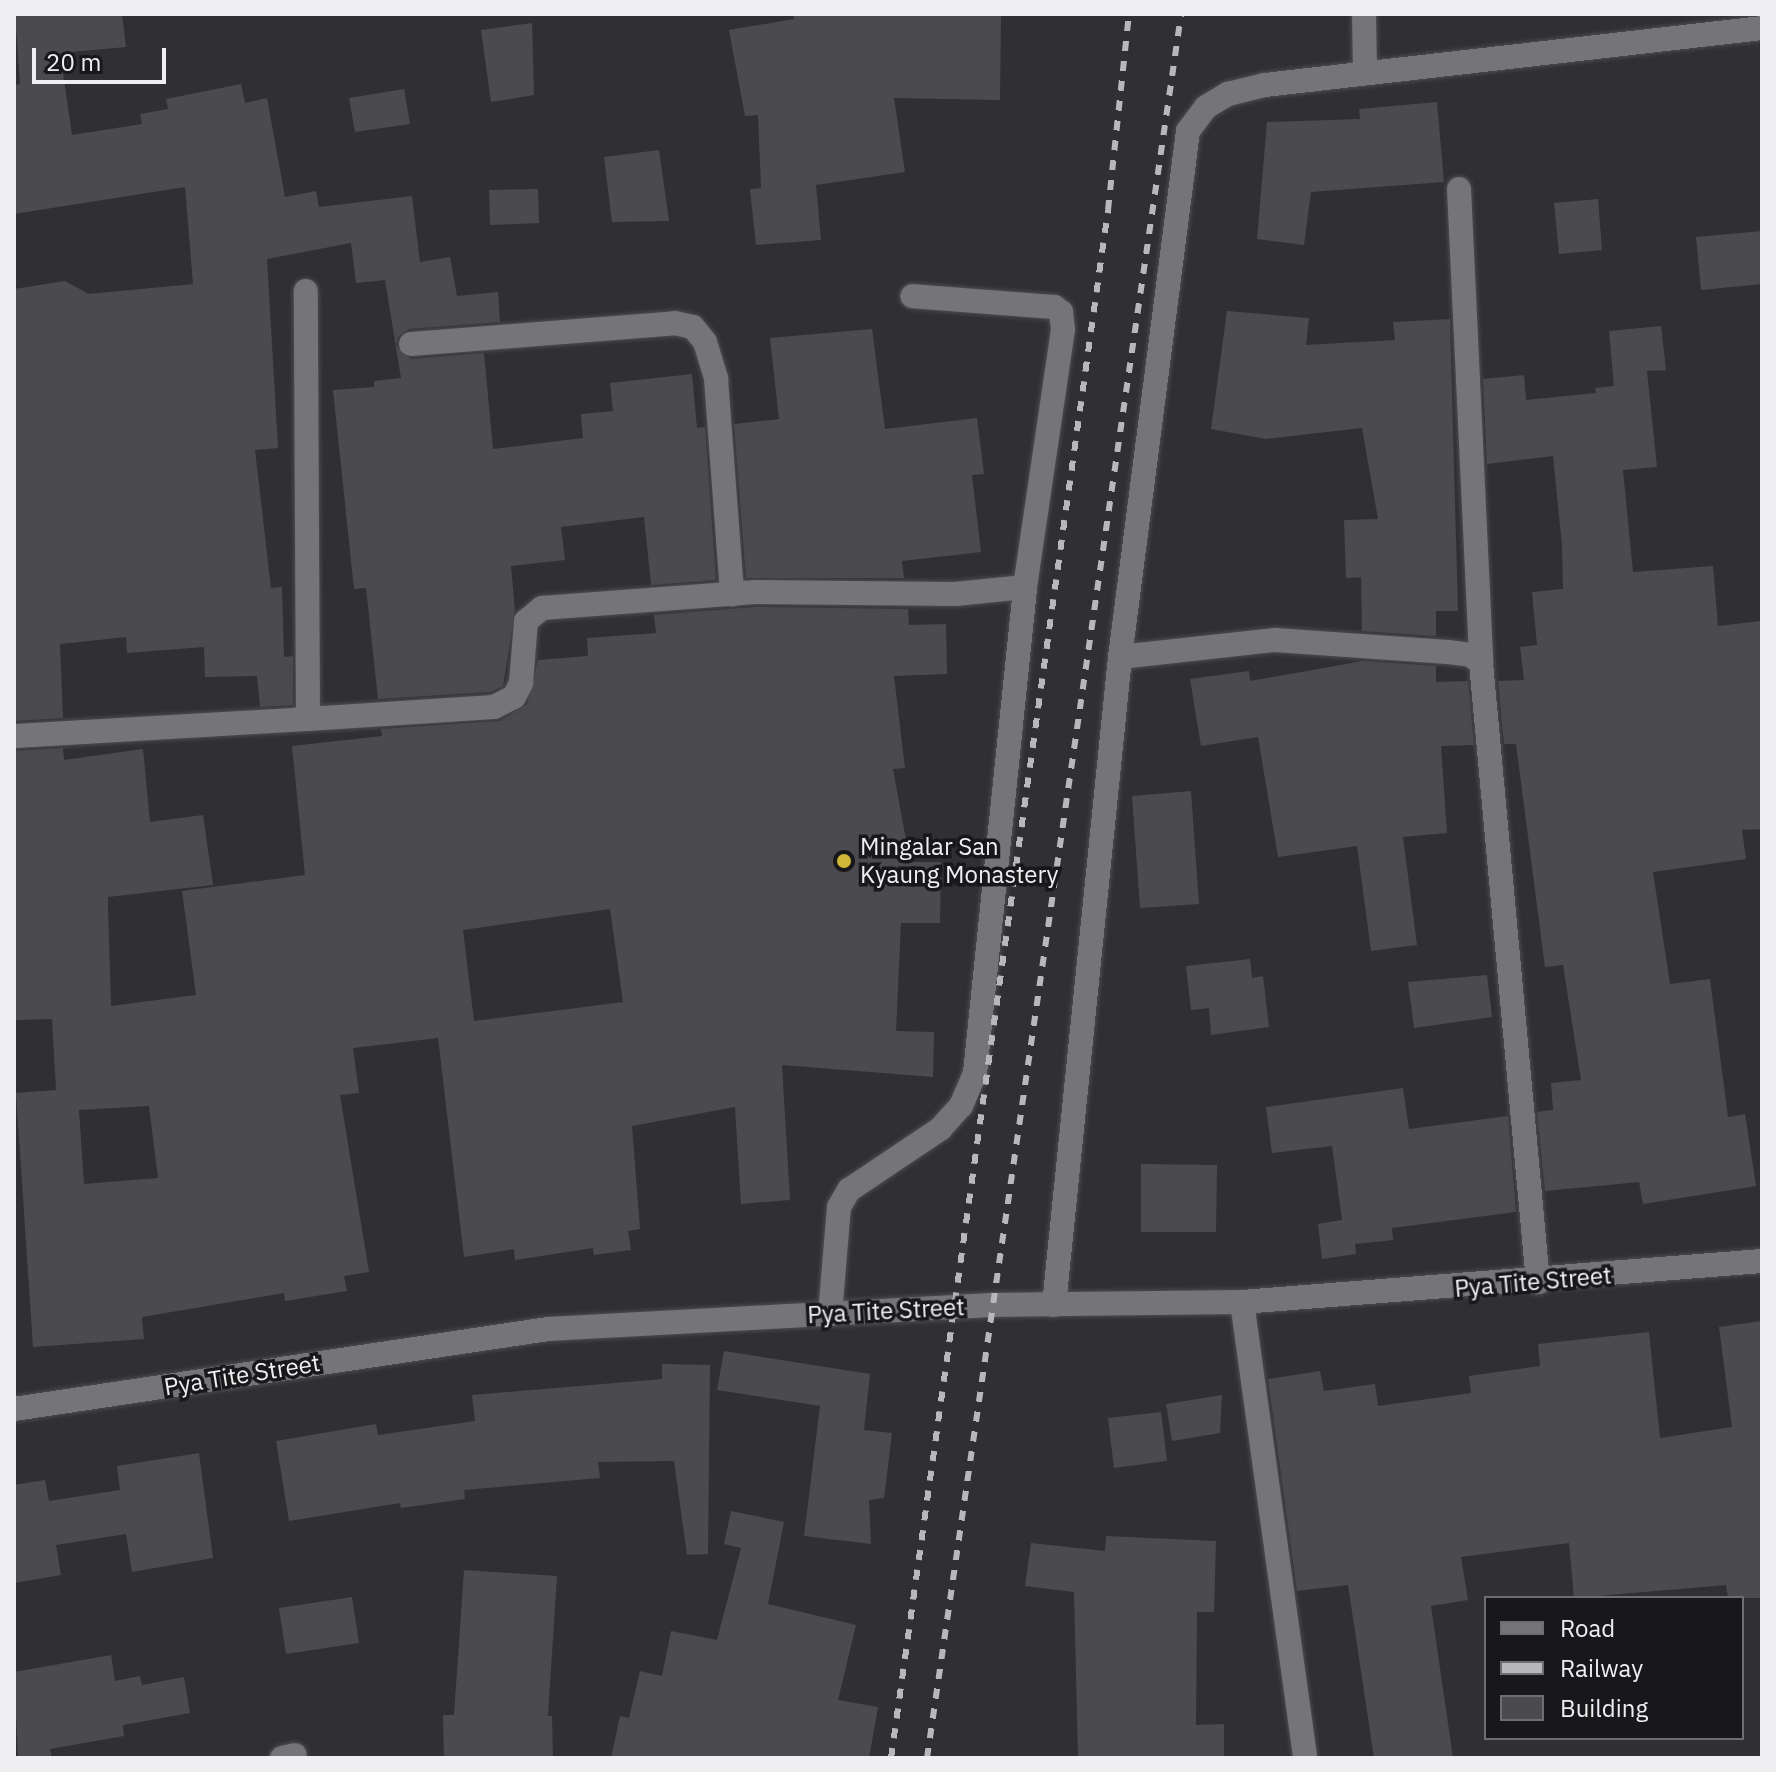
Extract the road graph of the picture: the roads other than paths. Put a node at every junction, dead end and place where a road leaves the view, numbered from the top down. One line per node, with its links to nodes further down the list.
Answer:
1 (1364, 14): 3 (street)
2 (1762, 28): 3 (street)
3 (1365, 73): 10 (street)
4 (1459, 189): 11 (street)
5 (306, 291): 12 (street)
6 (912, 296): 8 (street)
7 (411, 344): 9 (street)
8 (1025, 587): 9 (street); 18 (street)
9 (732, 594): 12 (street)
10 (1120, 657): 11 (street); 17 (street)
11 (1481, 663): 15 (street)
12 (308, 719): 13 (street)
13 (14, 736)
14 (1762, 1261): 15 (street, Pya Tite Street)
15 (1538, 1282): 16 (street, Pya Tite Street)
16 (1242, 1302): 17 (street, Pya Tite Street); 20 (street)
17 (1054, 1305): 18 (street, Pya Tite Street)
18 (830, 1314): 19 (street, Pya Tite Street)
19 (14, 1409)
20 (1305, 1758)

